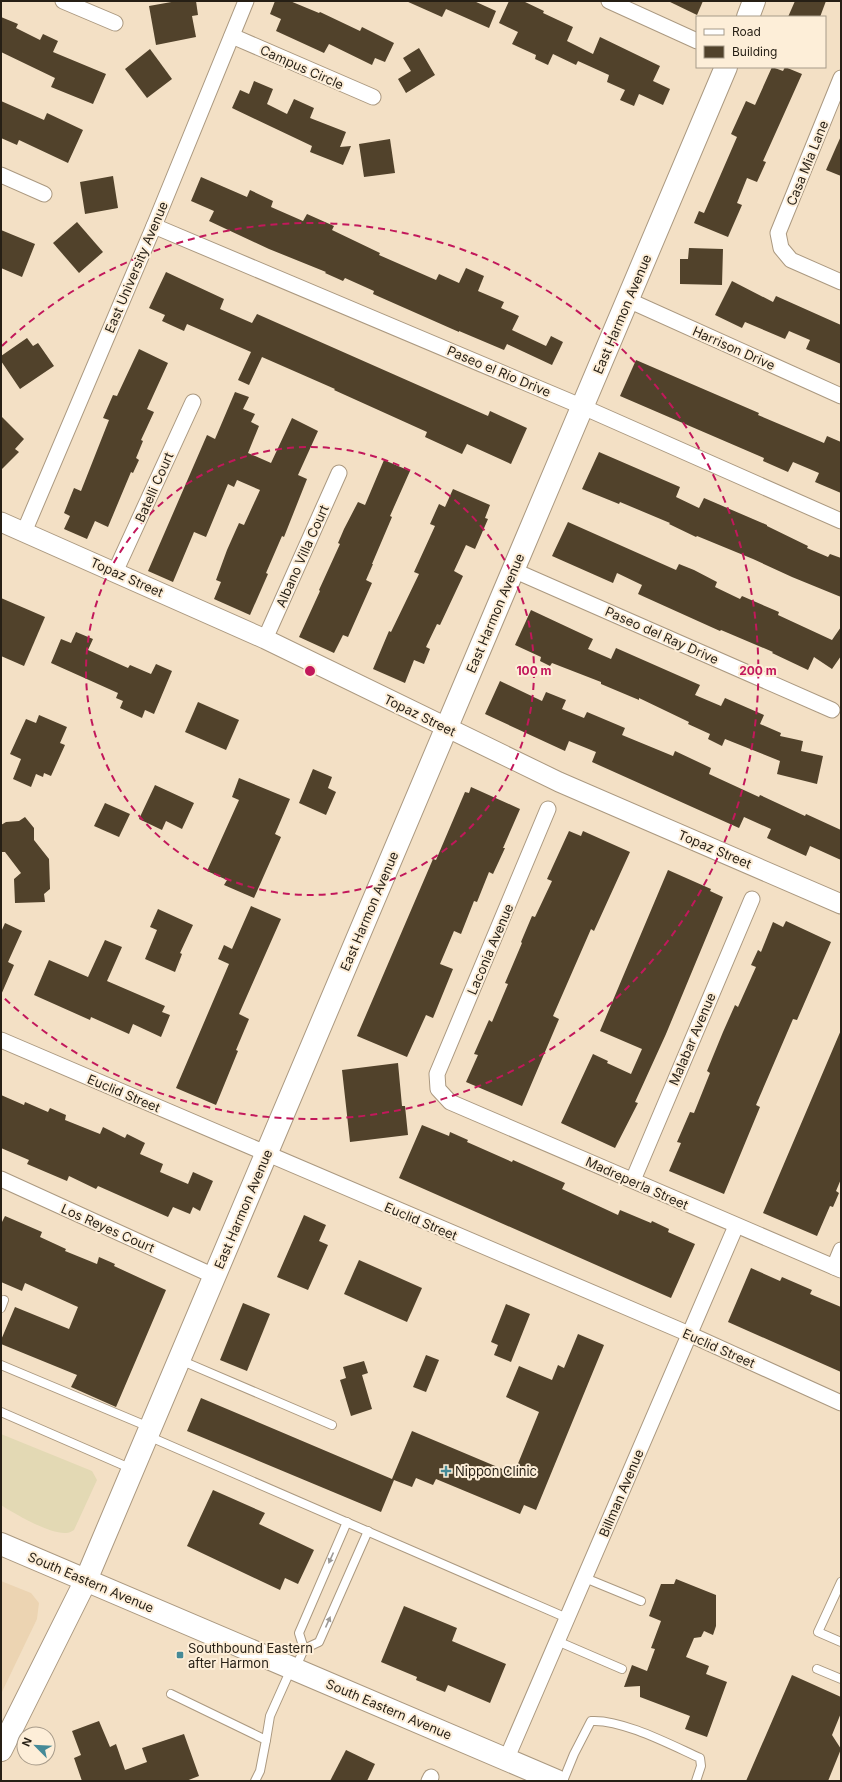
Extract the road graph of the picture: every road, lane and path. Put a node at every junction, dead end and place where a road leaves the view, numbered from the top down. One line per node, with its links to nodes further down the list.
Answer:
1 (63, 1): 6 (street)
2 (246, 1): 7 (street, East University Avenue)
3 (609, 1): 8 (street)
4 (754, 1): 5 (main road)
5 (748, 16)
6 (115, 23)
7 (232, 36): 12 (street, Campus Circle); 15 (street, East University Avenue)
8 (696, 41)
9 (726, 68): 17 (main road, East Harmon Avenue)
10 (841, 78): 11 (street, Casa Mia Lane)
11 (838, 96): 16 (street, Casa Mia Lane)
12 (373, 98)
13 (1, 175): 14 (street)
14 (44, 194)
15 (154, 226): 20 (street, Paseo el Rio Drive); 24 (street, East University Avenue)
16 (841, 282)
17 (628, 300): 18 (street, Harrison Drive); 20 (main road, East Harmon Avenue)
18 (841, 396)
19 (193, 402): 26 (street, Batelli Court)
20 (582, 407): 22 (street, Paseo el Rio Drive); 25 (main road, East Harmon Avenue)
21 (339, 473): 27 (street, Albano Villa Court)
22 (841, 521)
23 (1, 522): 24 (street, Topaz Street)
24 (24, 532): 26 (street, Topaz Street)
25 (513, 570): 28 (street, Paseo del Ray Drive); 29 (main road, East Harmon Avenue)
26 (115, 572): 27 (street, Topaz Street)
27 (265, 638): 29 (street, Topaz Street)
28 (832, 710)
29 (447, 728): 32 (street, Topaz Street); 35 (main road, East Harmon Avenue)
30 (548, 809): 34 (street, Laconia Avenue)
31 (752, 899): 37 (street, Malabar Avenue)
32 (841, 904)
33 (1, 1040): 35 (street, Euclid Street)
34 (438, 1089): 37 (street, Madreperla Street)
35 (266, 1155): 41 (main road, East Harmon Avenue); 42 (street, Euclid Street)
36 (1, 1179): 41 (street, Los Reyes Court)
37 (633, 1180): 38 (street, Madreperla Street)
38 (736, 1226): 40 (street, Madreperla Street); 42 (street, Billman Avenue)
39 (841, 1250): 40 (street)
40 (837, 1269)
41 (214, 1276): 43 (main road, East Harmon Avenue)
42 (689, 1334): 45 (street, Euclid Street); 53 (street, Billman Avenue)
43 (179, 1360): 47 (lane); 48 (main road, East Harmon Avenue)
44 (1, 1366): 48 (lane)
45 (841, 1403)
46 (1, 1412): 49 (lane)
47 (332, 1425)
48 (148, 1432): 49 (main road, East Harmon Avenue); 50 (lane)
49 (132, 1469): 54 (main road, East Harmon Avenue)
50 (347, 1522): 51 (lane); 60 (lane, one-way to 60)
51 (368, 1531): 57 (lane); 60 (lane, one-way to 51)
52 (1, 1544): 54 (main road, South Eastern Avenue)
53 (585, 1578): 56 (lane); 57 (street, Billman Avenue)
54 (86, 1580): 61 (main road, South Eastern Avenue); 67 (main road, East Harmon Avenue)
55 (841, 1582): 59 (lane)
56 (641, 1601)
57 (567, 1618): 58 (street, Billman Avenue)
58 (557, 1641): 62 (lane); 68 (street, Billman Avenue)
59 (841, 1642)
60 (304, 1649): 61 (lane)
61 (293, 1668): 66 (lane); 68 (main road, South Eastern Avenue)
62 (622, 1668)
63 (817, 1669): 64 (lane)
64 (841, 1680)
65 (171, 1694): 66 (lane)
66 (266, 1740): 69 (lane)
67 (1, 1750)
68 (506, 1760): 70 (main road, South Eastern Avenue)
69 (255, 1781)
70 (557, 1781)
71 (563, 1781): 72 (lane)
72 (696, 1781)

